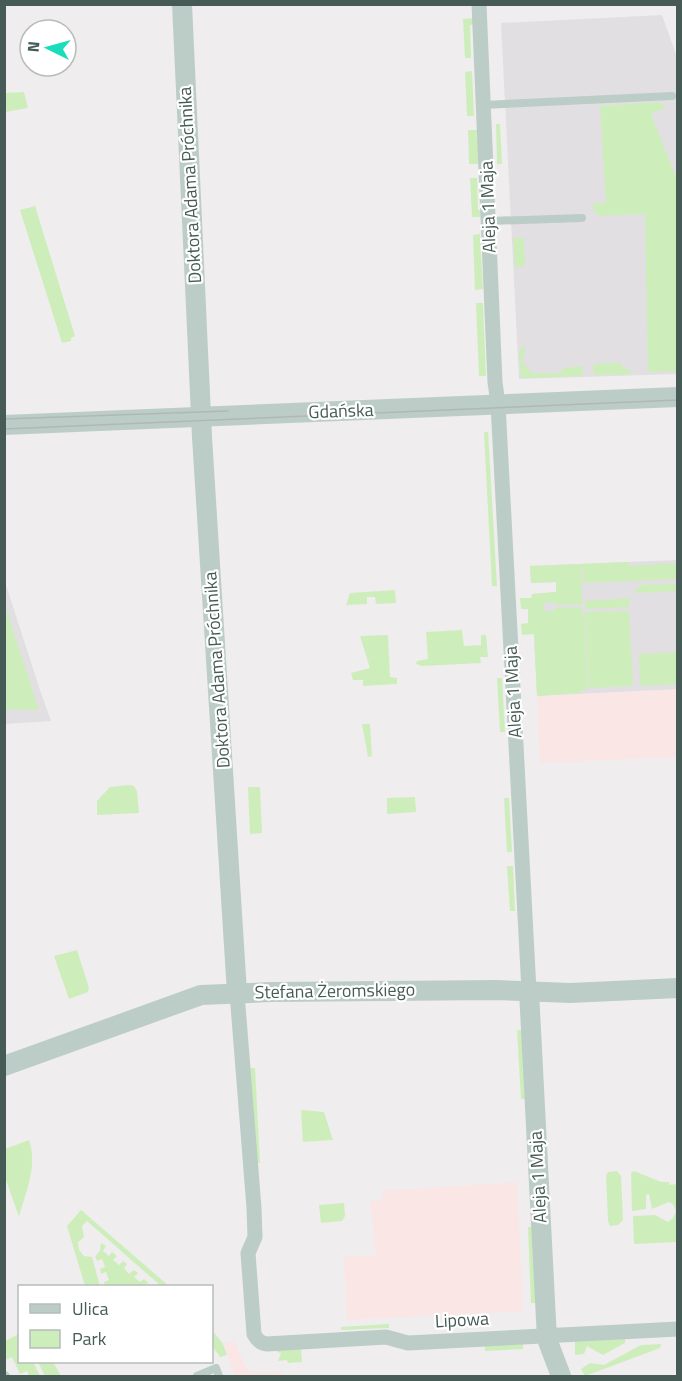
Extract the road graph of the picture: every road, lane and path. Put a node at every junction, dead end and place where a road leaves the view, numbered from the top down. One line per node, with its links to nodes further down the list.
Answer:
1 (182, 4): 9 (street, Doktora Adama Próchnika)
2 (479, 4): 4 (street, Aleja 1 Maja)
3 (672, 96): 4 (lane)
4 (484, 105): 6 (street, Aleja 1 Maja)
5 (582, 218): 6 (lane)
6 (489, 221): 8 (street, Aleja 1 Maja)
7 (678, 397): 8 (street, Gdańska)
8 (498, 404): 9 (street, Gdańska); 12 (street, Aleja 1 Maja)
9 (201, 417): 10 (street, Gdańska); 13 (street, Doktora Adama Próchnika)
10 (4, 424)
11 (678, 988): 12 (street, Stefana Żeromskiego)
12 (529, 991): 13 (street, Stefana Żeromskiego); 17 (street, Aleja 1 Maja)
13 (237, 993): 14 (street, Stefana Żeromskiego); 16 (street, Doktora Adama Próchnika)
14 (4, 1066)
15 (678, 1329): 17 (street, Lipowa)
16 (254, 1334): 17 (street, Lipowa)
17 (546, 1334): 20 (street, Aleja 1 Maja)
18 (197, 1377): 19 (lane)
19 (219, 1377)
20 (561, 1377)

